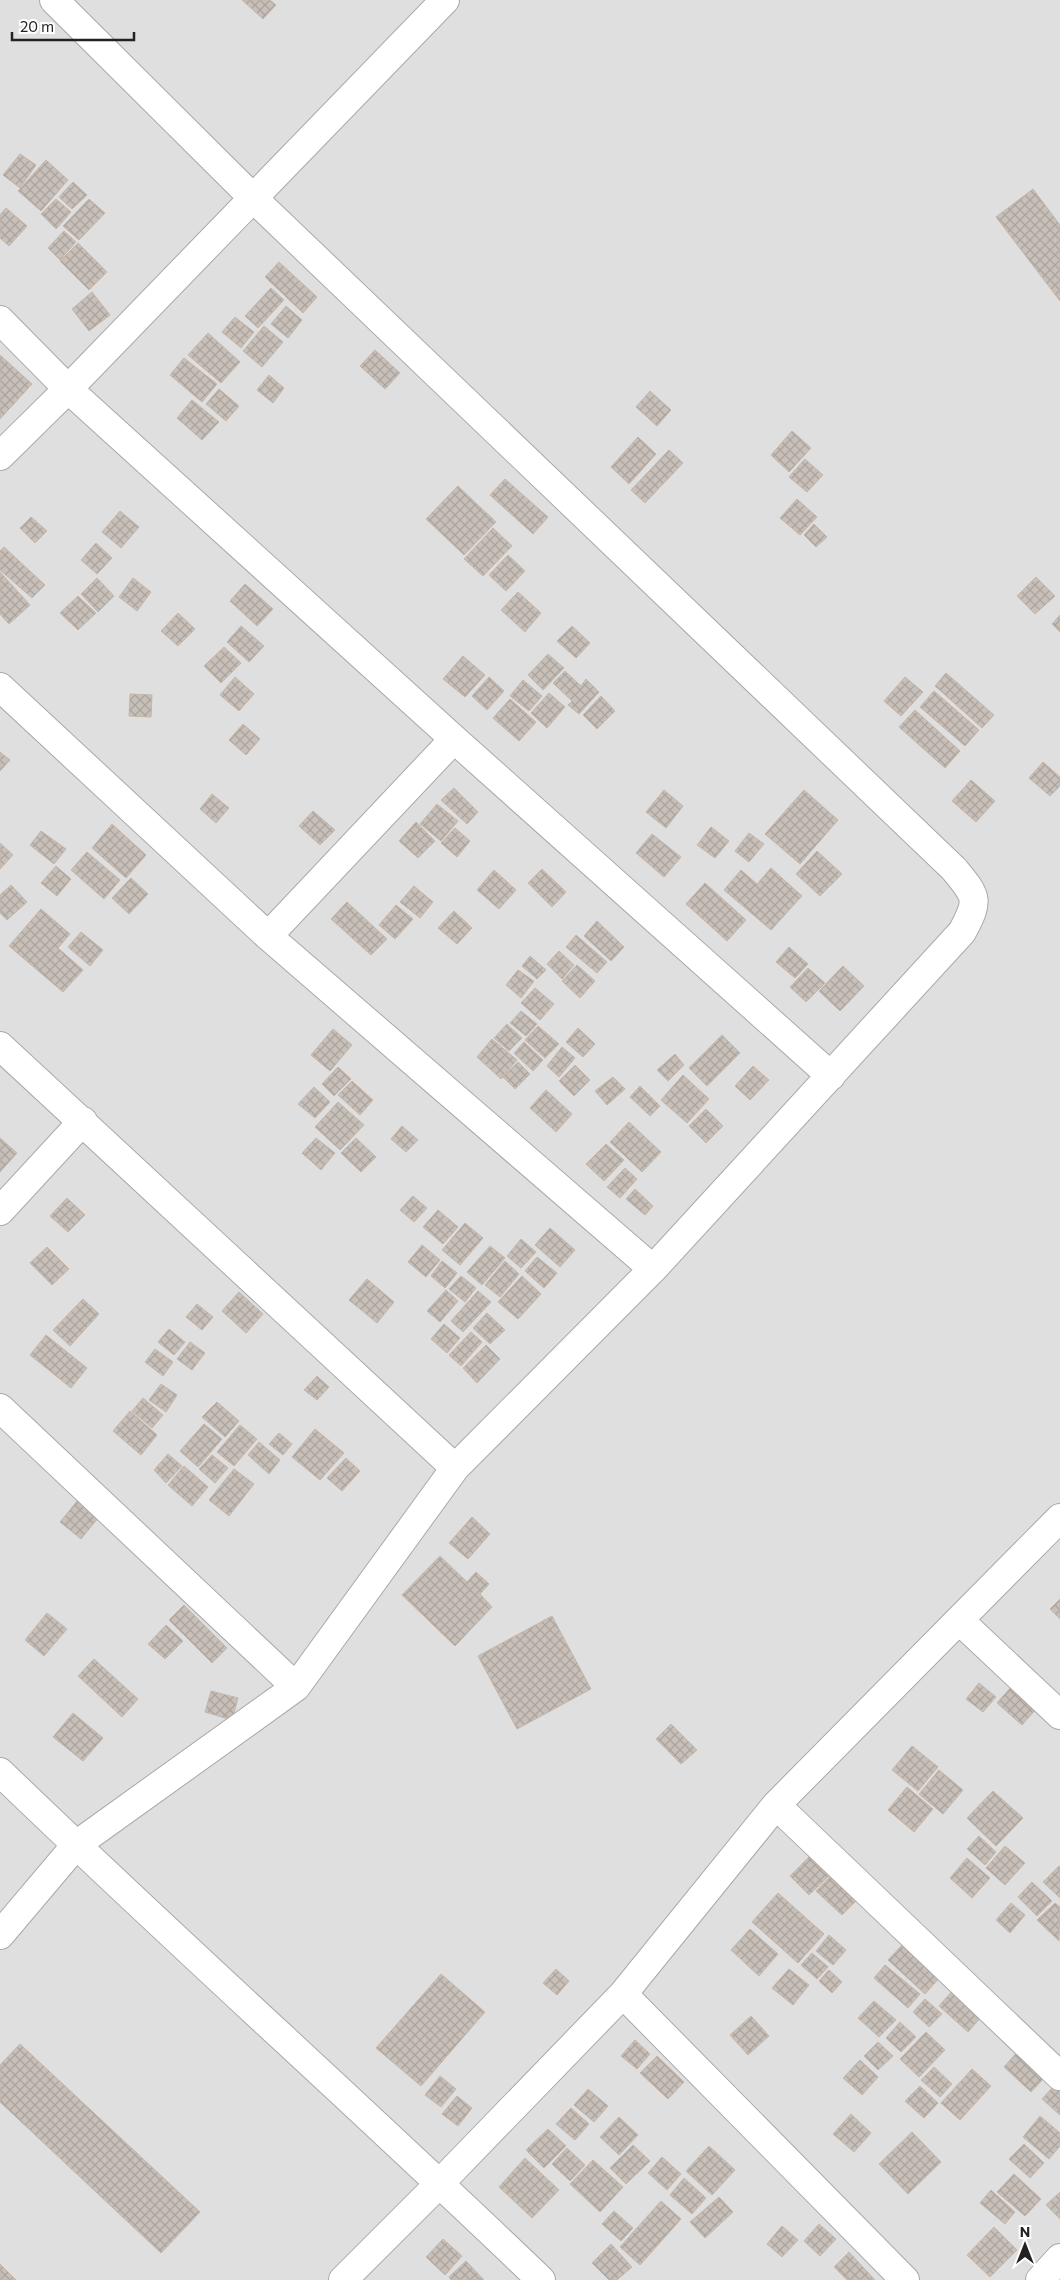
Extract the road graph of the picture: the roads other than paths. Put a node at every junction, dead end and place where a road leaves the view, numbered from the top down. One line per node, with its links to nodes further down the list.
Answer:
1 (54, 0): 3 (street)
2 (445, 0): 3 (street)
3 (253, 198): 5 (street); 11 (street)
4 (0, 320): 5 (street)
5 (68, 389): 6 (street); 8 (street)
6 (0, 456)
7 (0, 687): 9 (street)
8 (454, 738): 9 (street); 11 (street)
9 (268, 936): 14 (street)
10 (0, 1046): 12 (street)
11 (831, 1076): 14 (street)
12 (83, 1121): 13 (street); 16 (street)
13 (0, 1211)
14 (653, 1269): 16 (street)
15 (0, 1408): 19 (street)
16 (455, 1468): 19 (street)
17 (1060, 1518): 18 (street)
18 (959, 1620): 20 (street); 22 (street)
19 (296, 1687): 23 (street)
20 (1060, 1715)
21 (0, 1772): 23 (street)
22 (776, 1805): 25 (street); 26 (street)
23 (76, 1845): 24 (street); 27 (street)
24 (0, 1935)
25 (622, 1994): 27 (street); 31 (street)
26 (1060, 2076)
27 (440, 2183): 29 (street); 30 (street)
28 (1060, 2258): 32 (street)
29 (343, 2280)
30 (541, 2280)
31 (906, 2280)
32 (1040, 2280)

